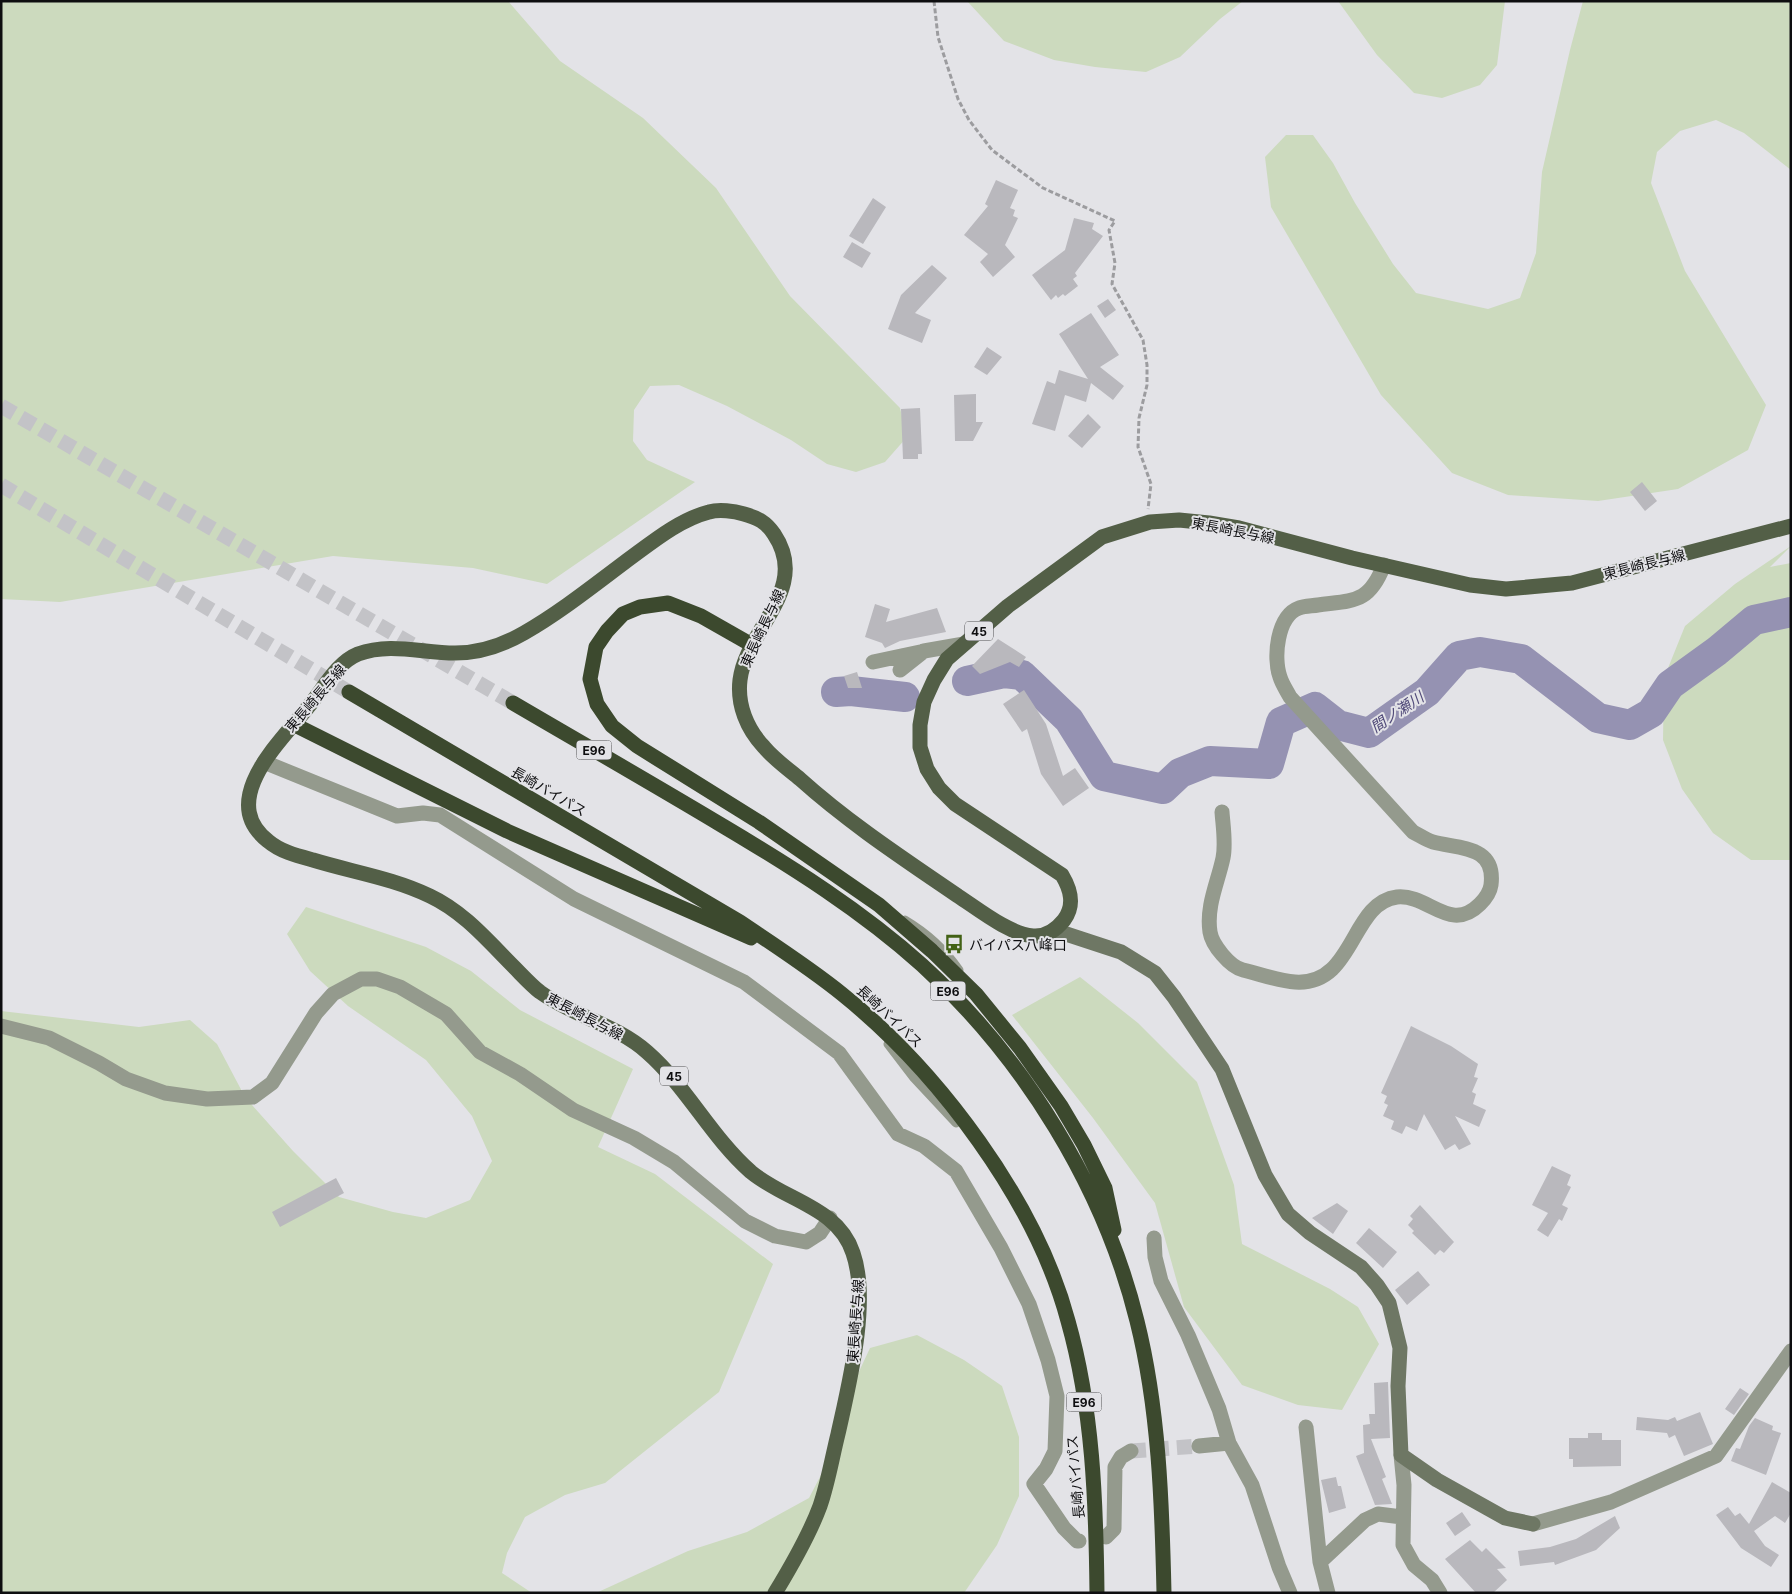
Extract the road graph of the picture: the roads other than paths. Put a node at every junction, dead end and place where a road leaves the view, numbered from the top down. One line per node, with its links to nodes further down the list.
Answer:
1 (1791, 526): 2 (main road, 東長崎長与線 / 45)
2 (1384, 565): 3 (main road, 東長崎長与線 / 45); 13 (street)
3 (964, 644): 5 (street); 15 (main road, 東長崎長与線 / 45)
4 (752, 645): 10 (main road, 東長崎長与線 / 45); 14 (highway); 15 (main road, 東長崎長与線 / 45)
5 (924, 651): 6 (street); 7 (street)
6 (873, 662)
7 (900, 670)
8 (349, 692): 16 (highway, 長崎バイパス / E96)
9 (512, 703): 12 (highway, E96)
10 (293, 724): 11 (main road, 東長崎長与線 / 45); 16 (highway)
11 (264, 762): 18 (main road, 東長崎長与線 / 45); 29 (street)
12 (676, 798): 14 (highway); 20 (highway, E96)
13 (1222, 812)
14 (802, 853): 20 (highway)
15 (1054, 930): 26 (street)
16 (778, 948): 32 (highway, 長崎バイパス / E96)
17 (1, 1026): 18 (street)
18 (830, 1218): 31 (main road, 東長崎長与線 / 45)
19 (1154, 1238): 23 (street)
20 (1123, 1273): 33 (highway, E96)
21 (1791, 1351): 26 (street)
22 (1306, 1427): 30 (street)
23 (1229, 1443): 24 (street); 34 (street)
24 (1199, 1446)
25 (1131, 1452): 28 (street)
26 (1401, 1455): 27 (street)
27 (1402, 1517): 30 (street); 36 (street)
28 (1106, 1537)
29 (1079, 1541)
30 (1320, 1562): 35 (street)
31 (775, 1593)
32 (1097, 1593)
33 (1164, 1593)
34 (1290, 1593)
35 (1328, 1593)
36 (1440, 1593)

